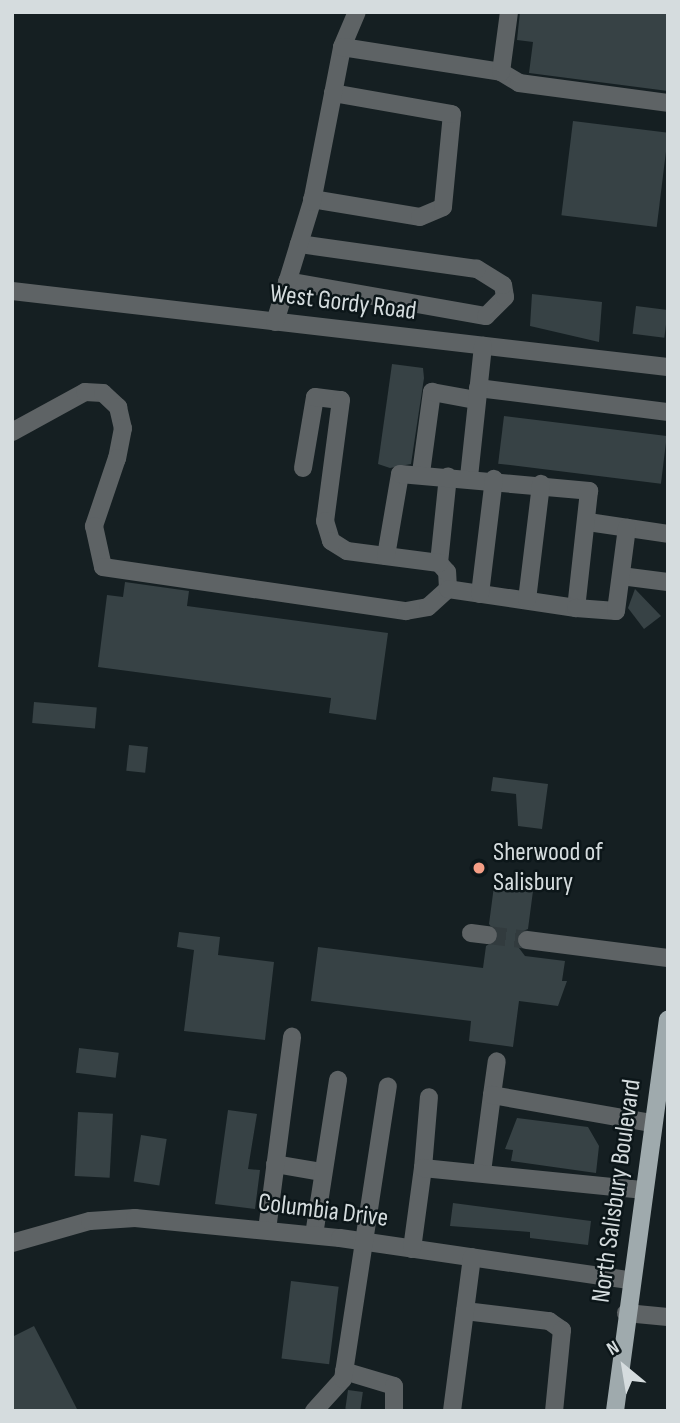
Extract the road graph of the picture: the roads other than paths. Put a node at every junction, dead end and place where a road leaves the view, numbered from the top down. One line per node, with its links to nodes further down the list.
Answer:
1 (357, 12): 3 (street)
2 (509, 12): 4 (street)
3 (342, 47): 4 (street); 5 (street)
4 (501, 72): 6 (street)
5 (333, 93): 7 (street); 7 (street)
6 (668, 103)
7 (312, 199): 8 (street)
8 (299, 244): 9 (street); 9 (street)
9 (287, 281): 11 (street)
10 (12, 291): 11 (street, West Gordy Road)
11 (275, 322): 12 (street, West Gordy Road)
12 (483, 346): 13 (street, West Gordy Road); 14 (street)
13 (668, 367)
14 (477, 394): 15 (street); 18 (street); 20 (street)
15 (668, 411)
16 (12, 432): 30 (street)
17 (303, 468): 26 (street)
18 (421, 473): 19 (street); 26 (street)
19 (448, 476): 20 (street); 27 (street)
20 (469, 477): 21 (street)
21 (494, 479): 22 (street); 31 (street)
22 (541, 484): 23 (street); 32 (street)
23 (588, 522): 24 (street); 33 (street)
24 (627, 528): 25 (street); 28 (street)
25 (668, 534)
26 (386, 556): 27 (street)
27 (439, 563): 30 (street)
28 (621, 576): 29 (street); 33 (street)
29 (668, 582)
30 (448, 589): 31 (street)
31 (480, 594): 32 (street)
32 (527, 600): 33 (street)
33 (576, 607)
34 (527, 940): 35 (street)
35 (668, 958)
36 (668, 1020): 38 (main road, North Salisbury Boulevard)
37 (292, 1037): 45 (street)
38 (667, 1040): 44 (main road, North Salisbury Boulevard)
39 (497, 1061): 42 (street)
40 (338, 1080): 47 (street)
41 (388, 1086): 52 (street)
42 (492, 1095): 44 (street); 48 (street)
43 (429, 1097): 46 (street)
44 (651, 1123): 49 (main road, North Salisbury Boulevard)
45 (275, 1164): 47 (street); 50 (street)
46 (423, 1168): 48 (street); 54 (street)
47 (322, 1172): 51 (street)
48 (482, 1172): 49 (street)
49 (642, 1190): 56 (main road, North Salisbury Boulevard)
50 (267, 1230): 51 (street, Columbia Drive); 53 (street, Columbia Drive)
51 (314, 1235): 52 (street, Columbia Drive)
52 (367, 1242): 54 (street, Columbia Drive); 60 (street)
53 (12, 1243)
54 (412, 1249): 55 (street, Columbia Drive)
55 (472, 1257): 56 (street, Columbia Drive); 57 (street)
56 (629, 1280): 58 (main road, North Salisbury Boulevard)
57 (465, 1311): 61 (street); 64 (street)
58 (626, 1313): 59 (street); 65 (main road, North Salisbury Boulevard)
59 (668, 1317)
60 (344, 1371): 62 (street); 63 (street)
61 (554, 1410)
62 (314, 1411)
63 (394, 1411)
64 (452, 1411)
65 (615, 1411)

